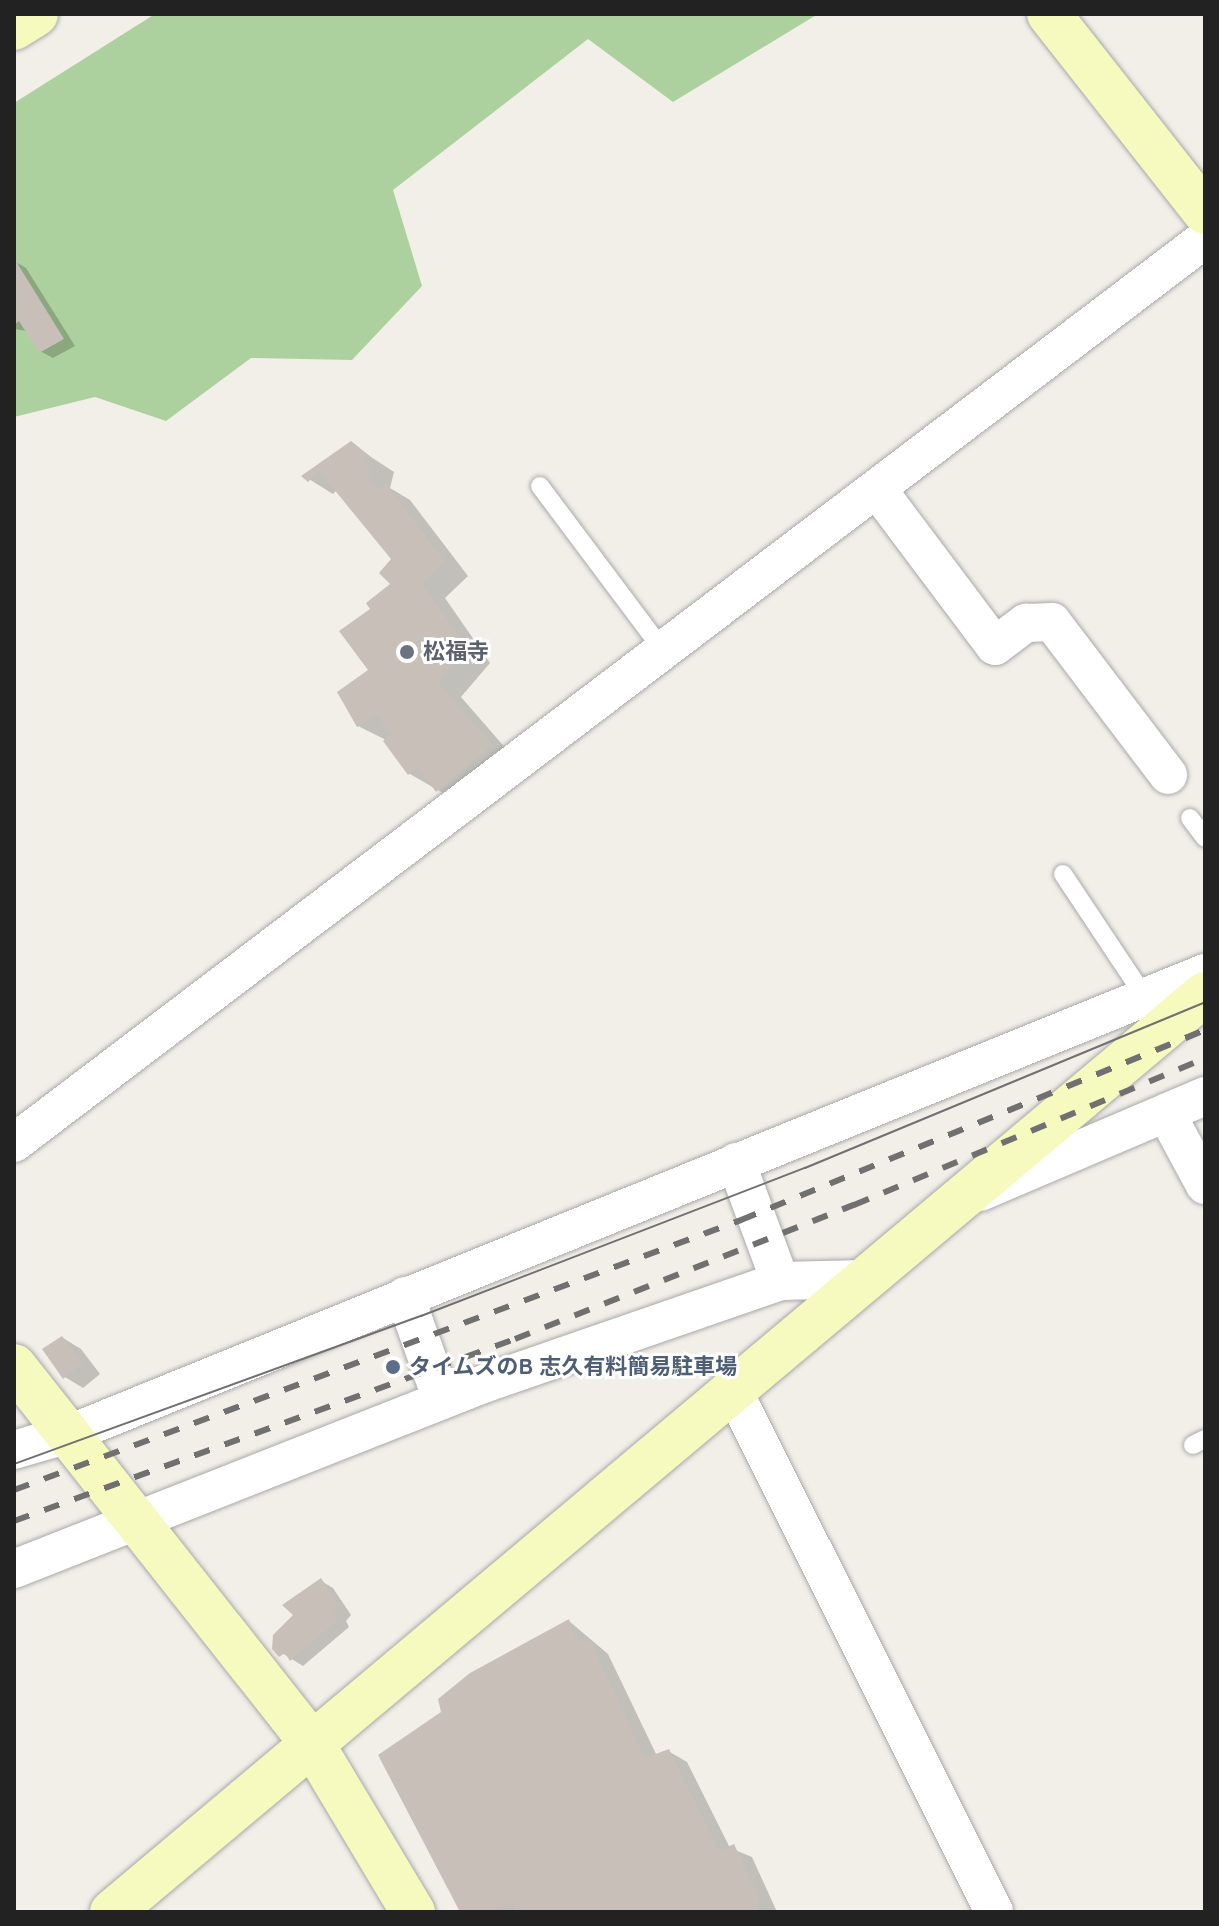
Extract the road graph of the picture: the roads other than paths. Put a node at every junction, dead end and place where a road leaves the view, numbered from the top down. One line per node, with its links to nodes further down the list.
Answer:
1 (36, 14): 3 (street)
2 (1049, 14): 4 (street)
3 (14, 28)
4 (1205, 212)
5 (1205, 239): 7 (street)
6 (540, 486): 8 (lane)
7 (877, 489): 8 (street); 9 (street)
8 (661, 648): 18 (street)
9 (1168, 775)
10 (1190, 818): 11 (lane)
11 (1205, 838)
12 (1063, 874): 15 (lane)
13 (1205, 973): 15 (street)
14 (1205, 994): 21 (street)
15 (1144, 996): 19 (street)
16 (1205, 1096): 17 (street)
17 (1166, 1113): 20 (street); 21 (street)
18 (14, 1143)
19 (736, 1162): 23 (street); 24 (street)
20 (1205, 1185)
21 (954, 1203): 22 (street)
22 (866, 1279): 23 (street); 26 (street)
23 (780, 1281): 27 (street)
24 (405, 1296): 27 (street); 28 (street)
25 (14, 1366): 28 (street)
26 (735, 1394): 32 (street); 35 (street)
27 (442, 1400): 30 (street)
28 (69, 1434): 29 (street); 30 (street)
29 (14, 1450)
30 (136, 1519): 31 (street); 32 (street)
31 (14, 1569)
32 (313, 1745): 33 (street); 34 (street)
33 (112, 1912)
34 (413, 1912)
35 (994, 1912)

